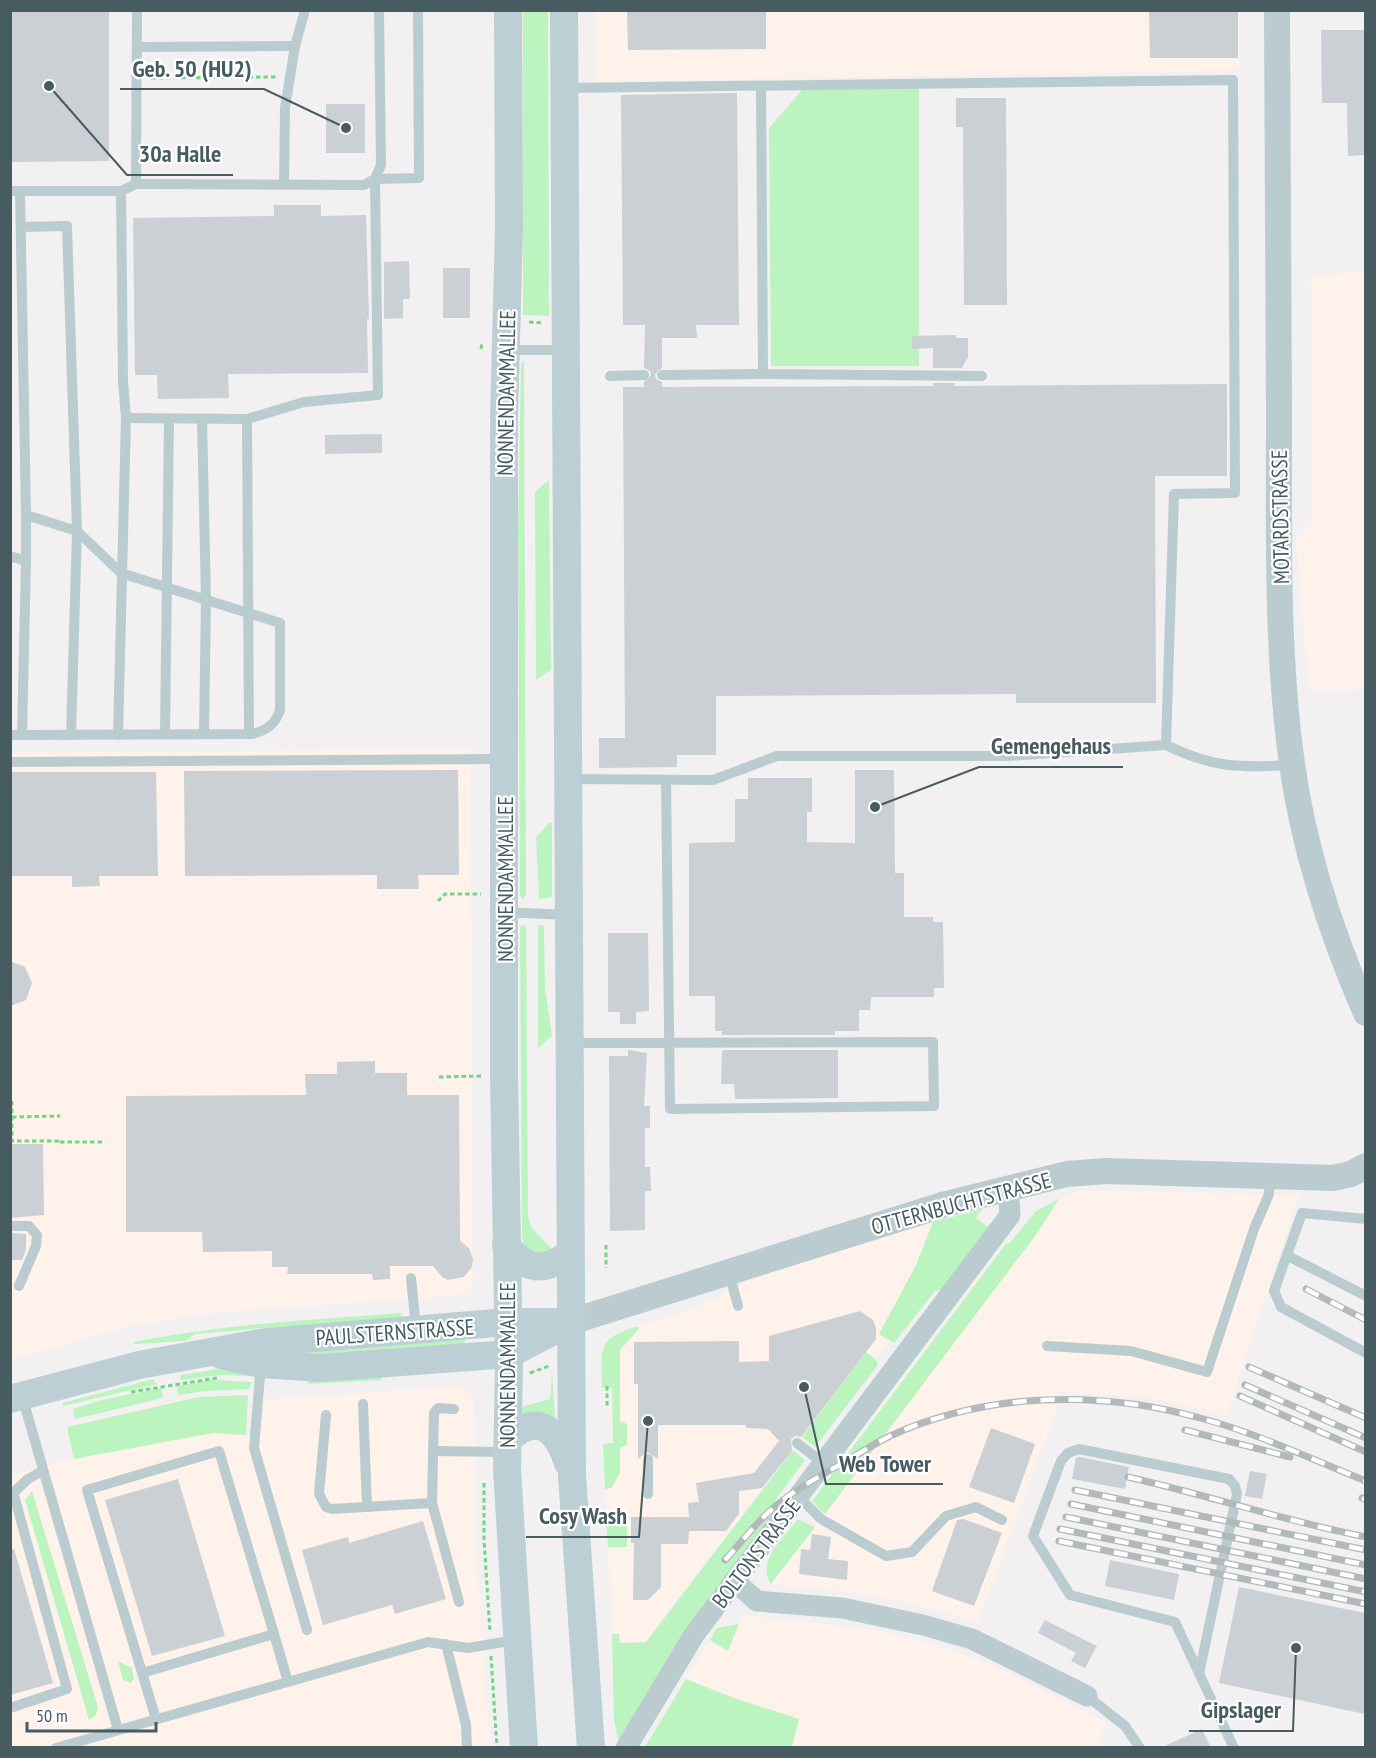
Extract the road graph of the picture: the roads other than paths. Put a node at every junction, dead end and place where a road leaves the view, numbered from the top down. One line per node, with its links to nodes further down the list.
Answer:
1 (137, 10): 9 (lane)
2 (305, 10): 8 (lane)
3 (379, 10): 12 (lane)
4 (418, 10): 12 (lane)
5 (508, 10): 19 (main road, NONNENDAMMALLEE)
6 (564, 10): 11 (main road)
7 (1277, 10): 47 (street, MOTARDSTRASSE)
8 (295, 46): 9 (lane); 14 (lane)
9 (137, 47): 13 (lane)
10 (761, 86): 11 (lane); 20 (lane); 44 (lane)
11 (564, 88): 18 (main road)
12 (375, 179): 14 (lane); 28 (lane)
13 (136, 184): 14 (lane); 16 (lane)
14 (284, 185)
15 (15, 191): 16 (lane); 17 (lane)
16 (122, 191): 25 (lane)
17 (21, 227): 29 (lane); 30 (lane)
18 (565, 337): 19 (lane); 48 (main road)
19 (506, 350): 45 (main road, NONNENDAMMALLEE)
20 (763, 374): 22 (lane); 24 (lane)
21 (644, 375): 23 (lane)
22 (662, 375)
23 (610, 376)
24 (982, 376)
25 (126, 418): 26 (lane); 33 (lane)
26 (169, 419): 27 (lane); 34 (lane)
27 (202, 419): 28 (lane); 35 (lane)
28 (247, 419): 36 (lane)
29 (26, 515): 30 (lane); 32 (lane)
30 (77, 531): 33 (lane); 42 (lane)
31 (10, 556): 32 (lane)
32 (26, 561): 41 (lane)
33 (121, 573): 34 (lane); 43 (lane)
34 (167, 587): 35 (lane); 37 (lane)
35 (206, 599): 36 (lane); 38 (lane)
36 (250, 613): 39 (lane); 39 (lane)
37 (165, 734): 38 (lane); 43 (lane)
38 (204, 734): 39 (lane)
39 (249, 734)
40 (10, 735): 41 (lane)
41 (22, 735): 42 (lane)
42 (71, 735): 43 (lane)
43 (118, 735)
44 (1166, 745): 47 (lane); 49 (lane)
45 (504, 759): 46 (lane); 50 (main road, NONNENDAMMALLEE)
46 (10, 762)
47 (1292, 765): 52 (street, MOTARDSTRASSE)
48 (568, 779): 49 (lane); 51 (main road)
49 (666, 780): 53 (lane)
50 (505, 912): 51 (lane); 62 (main road, NONNENDAMMALLEE)
51 (568, 915): 54 (main road)
52 (1365, 1012)
53 (669, 1041): 53 (lane); 54 (lane)
54 (569, 1043): 63 (main road)
55 (1365, 1166): 57 (street)
56 (1270, 1176): 57 (street, OTTERNBUCHTSTRASSE); 59 (street, OTTERNBUCHTSTRASSE); 73 (lane)
57 (1334, 1178): 58 (street, OTTERNBUCHTSTRASSE)
58 (1365, 1182)
59 (1008, 1187): 65 (street, OTTERNBUCHTSTRASSE); 86 (street, BOLTONSTRASSE)
60 (1365, 1219): 64 (lane)
61 (10, 1226): 67 (lane)
62 (506, 1245): 63 (main road); 70 (main road, NONNENDAMMALLEE)
63 (569, 1254): 71 (main road)
64 (1288, 1256): 68 (lane); 75 (lane)
65 (729, 1272): 69 (lane); 71 (street, OTTERNBUCHTSTRASSE)
66 (411, 1278): 72 (lane)
67 (19, 1286)
68 (1365, 1296)
69 (738, 1306)
70 (508, 1322): 71 (main road, PAULSTERNSTRASSE); 72 (main road, PAULSTERNSTRASSE); 77 (main road, NONNENDAMMALLEE)
71 (570, 1322): 77 (main road, PAULSTERNSTRASSE); 88 (main road)
72 (416, 1331): 74 (main road, PAULSTERNSTRASSE)
73 (1047, 1346)
74 (210, 1352): 76 (main road, PAULSTERNSTRASSE); 78 (main road, PAULSTERNSTRASSE)
75 (1365, 1353)
76 (261, 1364): 77 (main road, PAULSTERNSTRASSE); 97 (lane)
77 (519, 1364): 83 (main road, NONNENDAMMALLEE)
78 (16, 1397): 87 (lane)
79 (363, 1404): 93 (lane)
80 (454, 1409): 84 (lane)
81 (326, 1415): 93 (lane)
82 (797, 1443): 86 (lane)
83 (500, 1448): 84 (lane); 88 (main road); 99 (main road, NONNENDAMMALLEE)
84 (433, 1452): 92 (lane)
85 (648, 1459): 89 (lane)
86 (823, 1463): 91 (street, BOLTONSTRASSE)
87 (42, 1471): 90 (lane); 107 (lane)
88 (578, 1492): 111 (main road)
89 (648, 1494)
90 (12, 1495): 105 (lane)
91 (798, 1496): 94 (lane); 95 (street, BOLTONSTRASSE)
92 (432, 1503): 93 (lane); 96 (lane)
93 (367, 1507)
94 (1002, 1520)
95 (734, 1581): 104 (street); 112 (street, BOLTONSTRASSE)
96 (459, 1602)
97 (307, 1630)
98 (274, 1634): 101 (lane); 101 (lane); 103 (lane)
99 (503, 1642): 100 (lane); 110 (main road, NONNENDAMMALLEE)
100 (446, 1644): 103 (lane); 109 (lane)
101 (142, 1673): 106 (lane)
102 (1199, 1674): 102 (lane); 114 (lane)
103 (288, 1682): 106 (lane)
104 (1088, 1696): 113 (lane)
105 (10, 1708)
106 (156, 1719): 107 (lane)
107 (118, 1730): 108 (lane)
108 (56, 1748)
109 (467, 1748)
110 (524, 1748)
111 (591, 1748)
112 (626, 1748)
113 (1140, 1748)
114 (1234, 1748)

